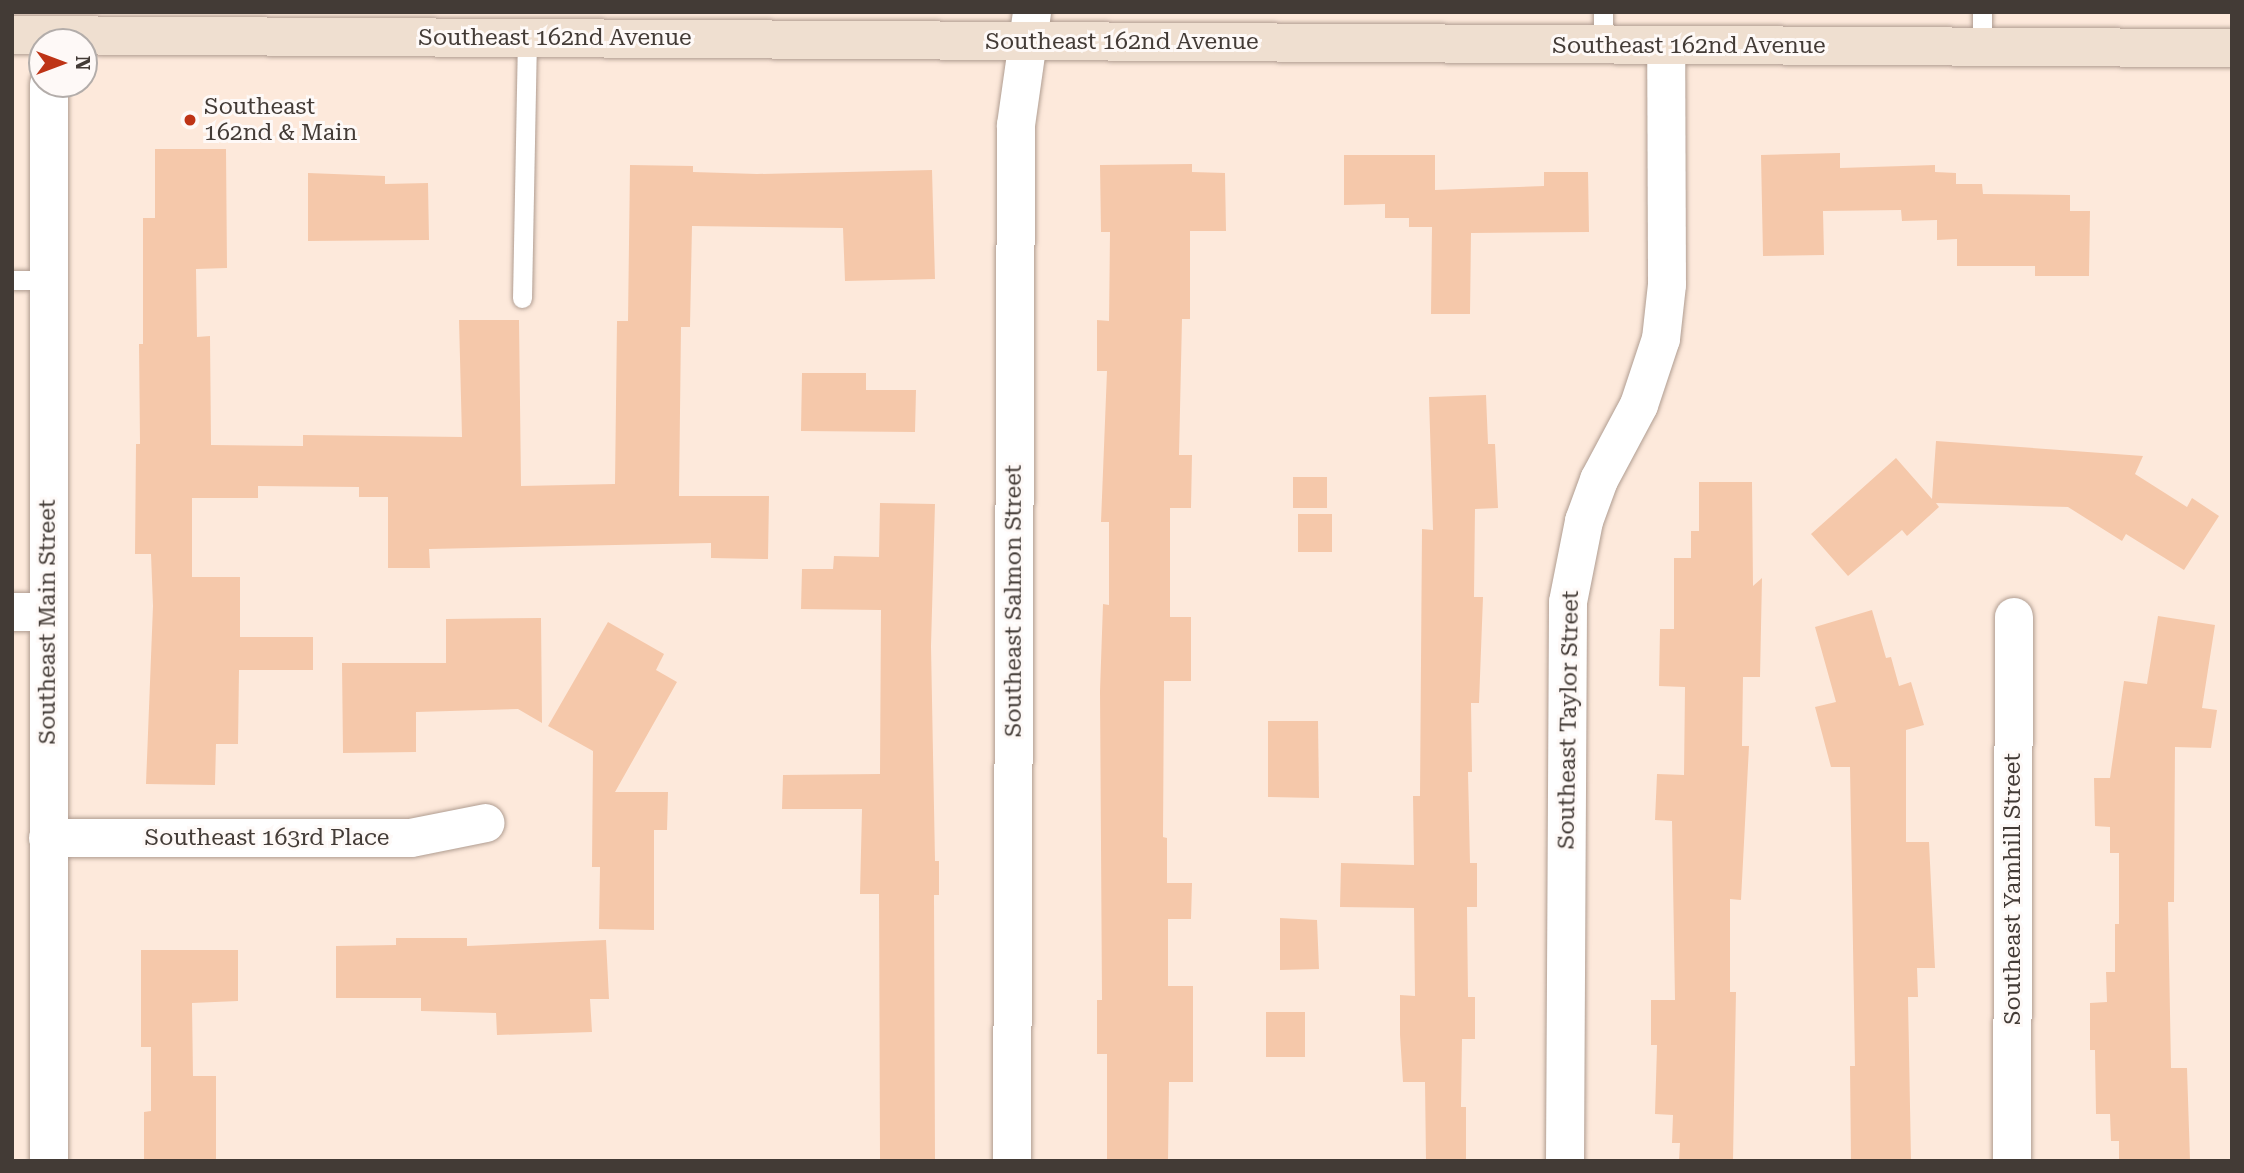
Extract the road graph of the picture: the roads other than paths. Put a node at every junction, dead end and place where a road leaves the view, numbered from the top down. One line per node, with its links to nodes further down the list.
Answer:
1 (1030, 27): 2 (main road, Southeast 162nd Avenue); 5 (main road, Southeast 162nd Avenue); 16 (street, Southeast Salmon Street)
2 (1603, 29): 6 (main road, Southeast 162nd Avenue)
3 (1982, 30): 6 (main road, Southeast 162nd Avenue); 7 (main road, Southeast 162nd Avenue)
4 (98, 32): 5 (main road, Southeast 162nd Avenue)
5 (527, 38): 10 (lane)
6 (1666, 46): 17 (street, Southeast Taylor Street)
7 (2232, 48)
8 (48, 98): 9 (street, Southeast Main Street)
9 (30, 280): 11 (street, Southeast Main Street)
10 (522, 298)
11 (30, 612): 14 (street, Southeast Main Street)
12 (2014, 617): 18 (street, Southeast Yamhill Street)
13 (486, 823): 14 (street, Southeast 163rd Place)
14 (48, 838): 15 (street, Southeast Main Street)
15 (49, 1161)
16 (1012, 1161)
17 (1565, 1161)
18 (2012, 1161)

